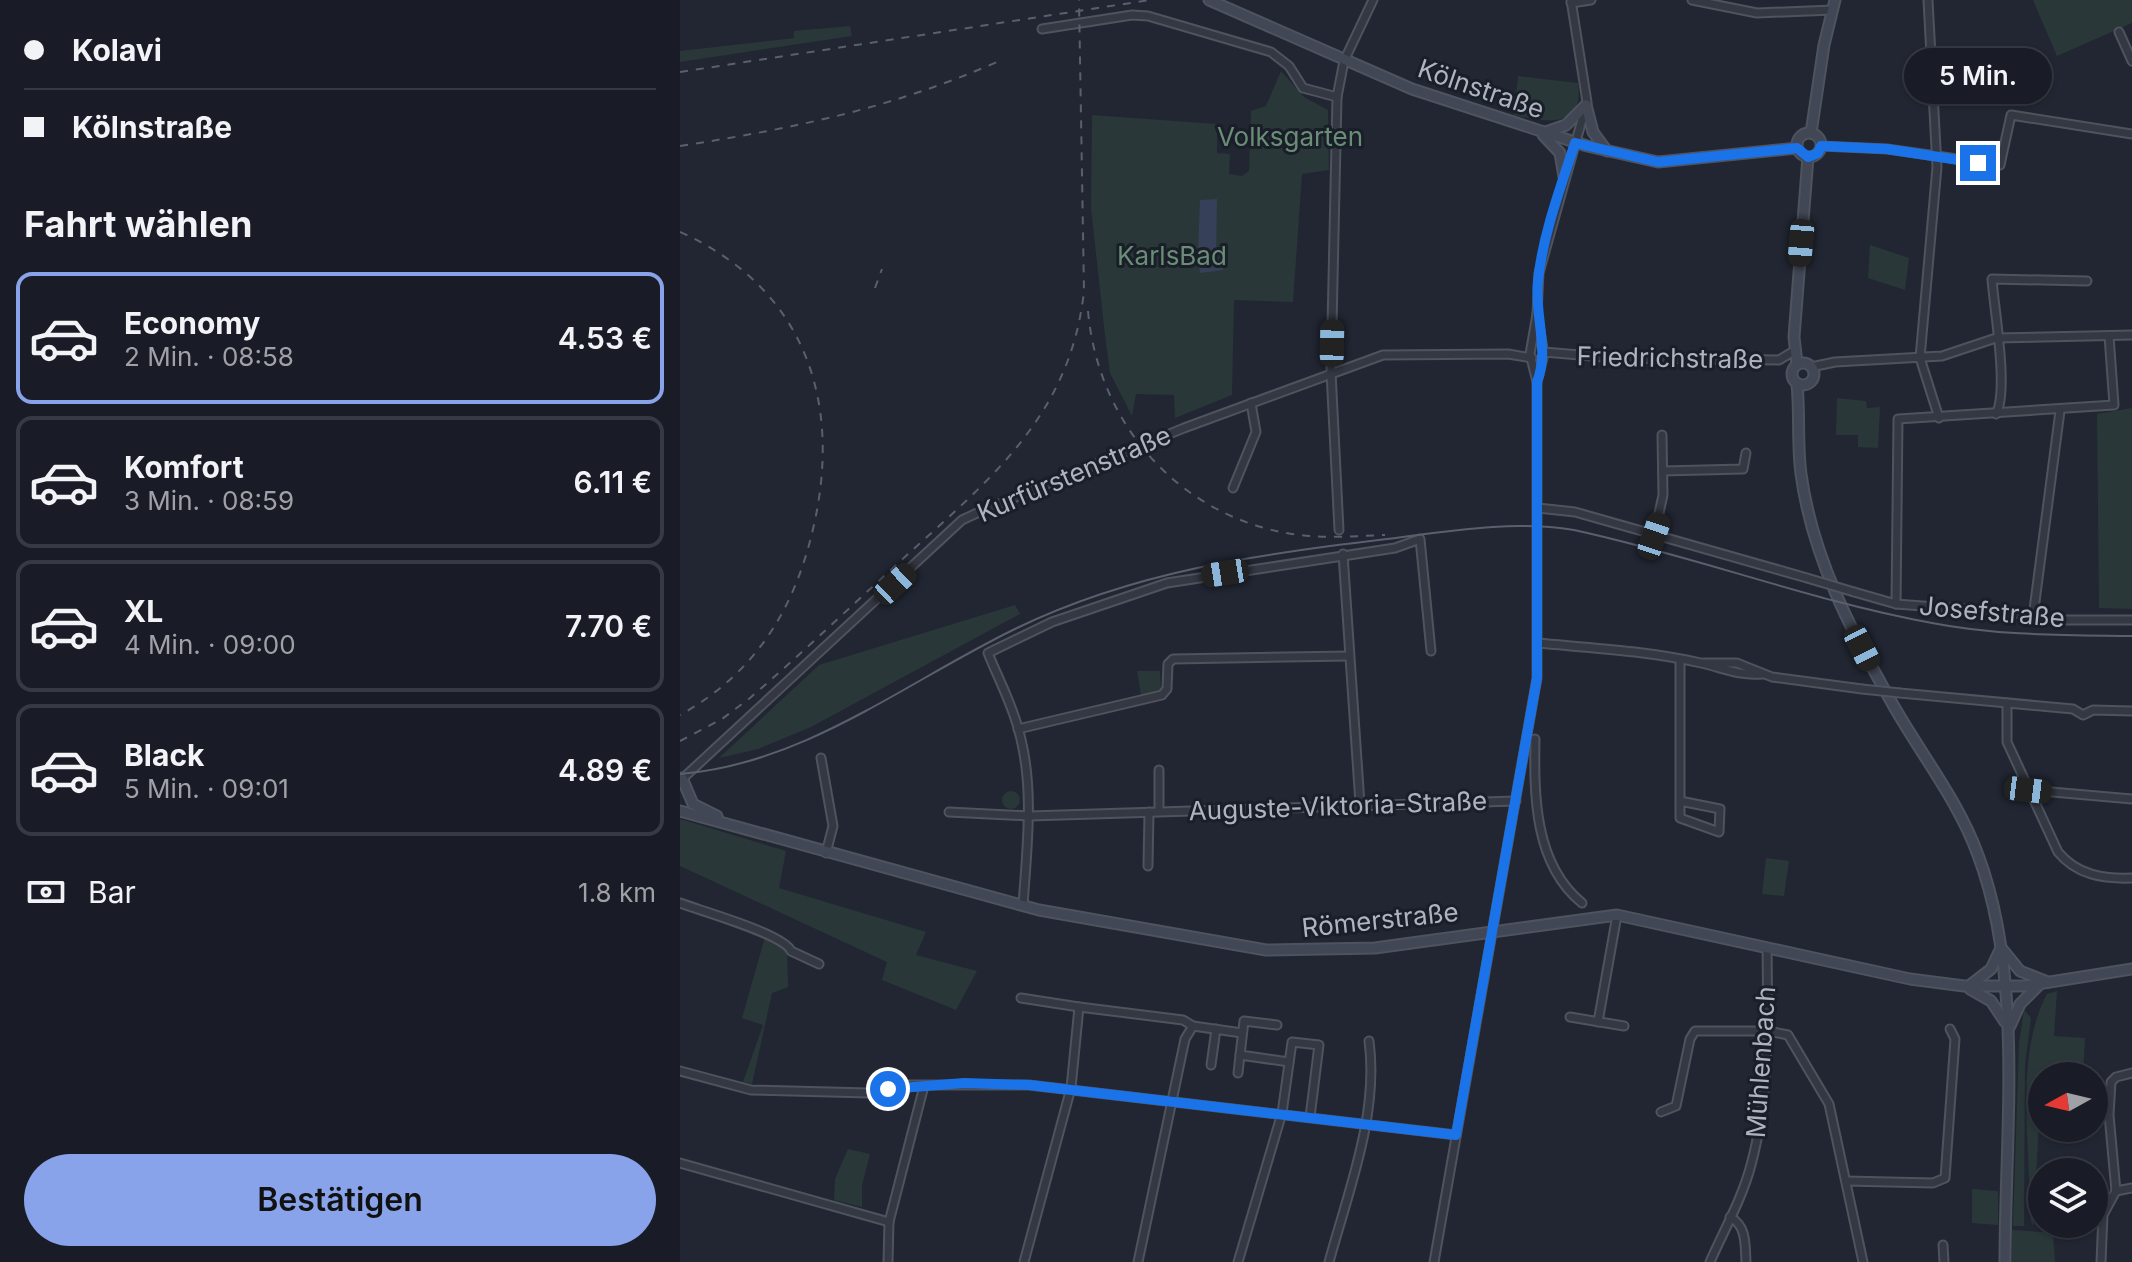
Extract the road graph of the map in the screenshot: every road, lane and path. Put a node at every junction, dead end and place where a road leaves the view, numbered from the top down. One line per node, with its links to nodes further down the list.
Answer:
1 (1209, 0): 10 (main road, Kölnstraße)
2 (1373, 0): 10 (street)
3 (1591, 0): 6 (street)
4 (1692, 0): 7 (street)
5 (1928, 0): 22 (street)
6 (1571, 2): 13 (street)
7 (1834, 5): 15 (main road)
8 (1042, 29): 12 (street)
9 (2119, 32): 11 (street)
10 (1344, 61): 12 (street); 14 (main road, Kölnstraße)
11 (2132, 61)
12 (1337, 97): 33 (street)
13 (1586, 105): 14 (main road); 17 (street); 20 (main road)
14 (1541, 133): 17 (main road, Kölnstraße); 23 (main road)
15 (1811, 133): 18 (main road); 19 (main road)
16 (2132, 134): 22 (street)
17 (1575, 143): 20 (main road, Kölnstraße); 23 (street)
18 (1821, 146): 21 (main road); 22 (street)
19 (1797, 148): 20 (main road, Kölnstraße); 21 (main road)
20 (1607, 151)
21 (1808, 157): 28 (main road)
22 (1936, 157): 30 (street)
23 (1564, 177): 29 (street)
24 (2087, 281): 27 (street)
25 (2132, 335): 26 (street)
26 (2109, 336): 27 (street); 36 (street)
27 (1996, 338): 30 (street); 37 (street)
28 (1794, 351): 29 (street, Friedrichstraße); 31 (main road)
29 (1537, 353): 33 (street, Kurfürstenstraße); 43 (street)
30 (1920, 358): 32 (street); 38 (street)
31 (1797, 364): 32 (main road); 34 (main road)
32 (1811, 367): 34 (main road)
33 (1331, 372): 35 (street, Kurfürstenstraße); 44 (street)
34 (1797, 384): 82 (main road)
35 (1251, 403): 42 (street); 60 (street, Kurfürstenstraße)
36 (2060, 411): 37 (street); 48 (street)
37 (1996, 414): 38 (street)
38 (1939, 418): 47 (street)
39 (1662, 435): 41 (street)
40 (1746, 453): 41 (street)
41 (1663, 471): 45 (street)
42 (1233, 488)
43 (1538, 508): 45 (street, Josefstraße); 50 (street)
44 (1339, 530)
45 (1654, 536): 47 (street, Josefstraße, bridge)
46 (1343, 554): 51 (street); 52 (street); 56 (street)
47 (1896, 604): 48 (street, Josefstraße)
48 (2033, 617): 49 (street, Josefstraße)
49 (2132, 620)
50 (1538, 643): 53 (street); 61 (street)
51 (1431, 651)
52 (1349, 656): 56 (street); 67 (street)
53 (1680, 660): 54 (street, bridge); 66 (street)
54 (2007, 703): 55 (street); 63 (street)
55 (2132, 711)
56 (1018, 729): 72 (street)
57 (1535, 739): 62 (street)
58 (821, 758): 74 (street)
59 (1159, 770): 69 (street, Auguste-Viktoria-Straße)
60 (681, 780): 73 (main road)
61 (1519, 785): 62 (street); 65 (street)
62 (1534, 787): 78 (street)
63 (2028, 790): 64 (street); 76 (street)
64 (2132, 799)
65 (1516, 801): 67 (street, Auguste-Viktoria-Straße); 81 (street)
66 (1680, 801): 66 (street)
67 (1360, 804): 69 (street, Auguste-Viktoria-Straße)
68 (680, 811): 73 (main road, Römerstraße)
69 (1159, 811): 71 (street, Auguste-Viktoria-Straße)
70 (949, 812): 72 (street, Auguste-Viktoria-Straße)
71 (1149, 812): 72 (street, Auguste-Viktoria-Straße); 75 (street)
72 (1029, 816): 79 (street)
73 (734, 825): 74 (main road, Römerstraße)
74 (826, 853): 79 (main road, Römerstraße)
75 (1148, 866)
76 (2132, 878)
77 (680, 903): 84 (street)
78 (1582, 903)
79 (1023, 905): 81 (main road, Römerstraße)
80 (1617, 915): 81 (main road, Römerstraße); 83 (main road, Römerstraße); 92 (street)
81 (1493, 930): 115 (street)
82 (2001, 947): 86 (main road); 87 (main road); 88 (main road)
83 (1767, 948): 87 (main road, Römerstraße); 99 (street, Mühlenbach)
84 (819, 964)
85 (2132, 969): 86 (main road, Römerstraße)
86 (2046, 983): 88 (main road, Römerstraße); 98 (main road)
87 (1965, 986): 88 (main road, Römerstraße); 98 (main road)
88 (2006, 988): 98 (main road)
89 (1021, 998): 90 (street)
90 (1079, 1007): 94 (street); 109 (street)
91 (1570, 1017): 92 (street)
92 (1598, 1022): 95 (street)
93 (1277, 1025): 100 (street)
94 (1193, 1026): 96 (street); 110 (street)
95 (1624, 1026)
96 (1216, 1029): 100 (street); 104 (street)
97 (1950, 1029): 117 (street)
98 (2007, 1030): 133 (main road)
99 (1768, 1031): 111 (street); 117 (street); 120 (street, Mühlenbach)
100 (1242, 1033): 102 (street)
101 (1369, 1041): 114 (street)
102 (1240, 1055): 103 (street); 106 (street)
103 (1289, 1062): 112 (street); 113 (street)
104 (1211, 1065)
105 (680, 1071): 108 (street)
106 (1238, 1073)
107 (2132, 1073): 119 (street)
108 (924, 1086): 109 (street); 121 (street)
109 (1071, 1088): 110 (street); 124 (street)
110 (1175, 1100): 112 (street); 125 (street)
111 (1661, 1112)
112 (1282, 1113): 113 (street); 126 (street)
113 (1310, 1117): 114 (street)
114 (1365, 1123): 115 (street); 127 (street)
115 (1456, 1135): 128 (street)
116 (680, 1163): 121 (street)
117 (1846, 1181): 131 (street)
118 (2132, 1188): 119 (street)
119 (2116, 1191): 134 (street)
120 (1730, 1217): 129 (street, Mühlenbach); 130 (street)
121 (889, 1222): 123 (street)
122 (1943, 1245): 132 (street)
123 (888, 1262)
124 (1024, 1262)
125 (1138, 1262)
126 (1238, 1262)
127 (1329, 1262)
128 (1434, 1262)
129 (1710, 1262)
130 (1746, 1262)
131 (1863, 1262)
132 (1944, 1262)
133 (2005, 1262)
134 (2101, 1262)

